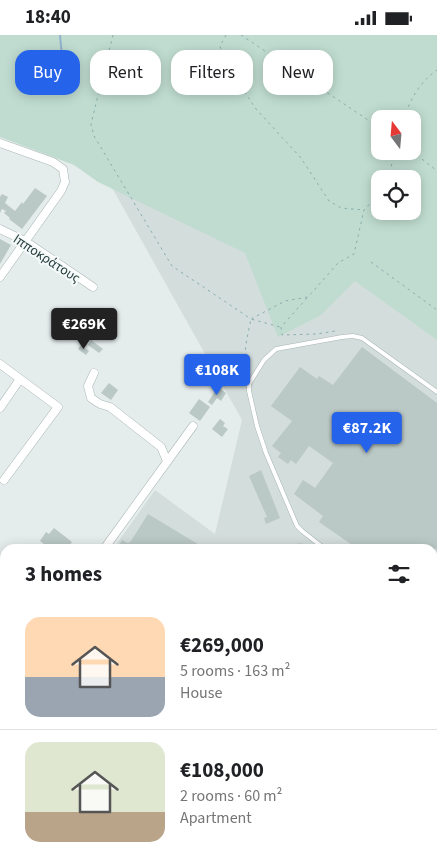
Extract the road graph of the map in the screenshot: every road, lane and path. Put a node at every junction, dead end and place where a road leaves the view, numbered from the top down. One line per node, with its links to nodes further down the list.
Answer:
1 (113, 35): 19 (path)
2 (226, 35): 11 (path)
3 (241, 35): 6 (path)
4 (437, 70): 5 (path)
5 (407, 110)
6 (371, 122)
7 (0, 143): 13 (street)
8 (421, 158): 9 (path)
9 (437, 171)
10 (371, 203): 11 (path)
11 (364, 210): 17 (path)
12 (0, 229): 13 (street, Ιπποκράτους)
13 (25, 241): 15 (street); 16 (street, Ιπποκράτους)
14 (371, 262): 18 (path)
15 (0, 277)
16 (93, 287)
17 (308, 297): 19 (path); 20 (path)
18 (437, 310)
19 (251, 319): 20 (path); 24 (path)
20 (281, 327): 21 (path)
21 (342, 337): 24 (lane); 26 (lane)
22 (0, 364): 25 (street)
23 (94, 373): 29 (street)
24 (251, 378): 32 (lane)
25 (20, 379): 27 (street); 30 (street)
26 (437, 392)
27 (0, 408)
28 (193, 426): 29 (street)
29 (167, 461): 31 (street)
30 (4, 480)
31 (108, 544)
32 (319, 544)

